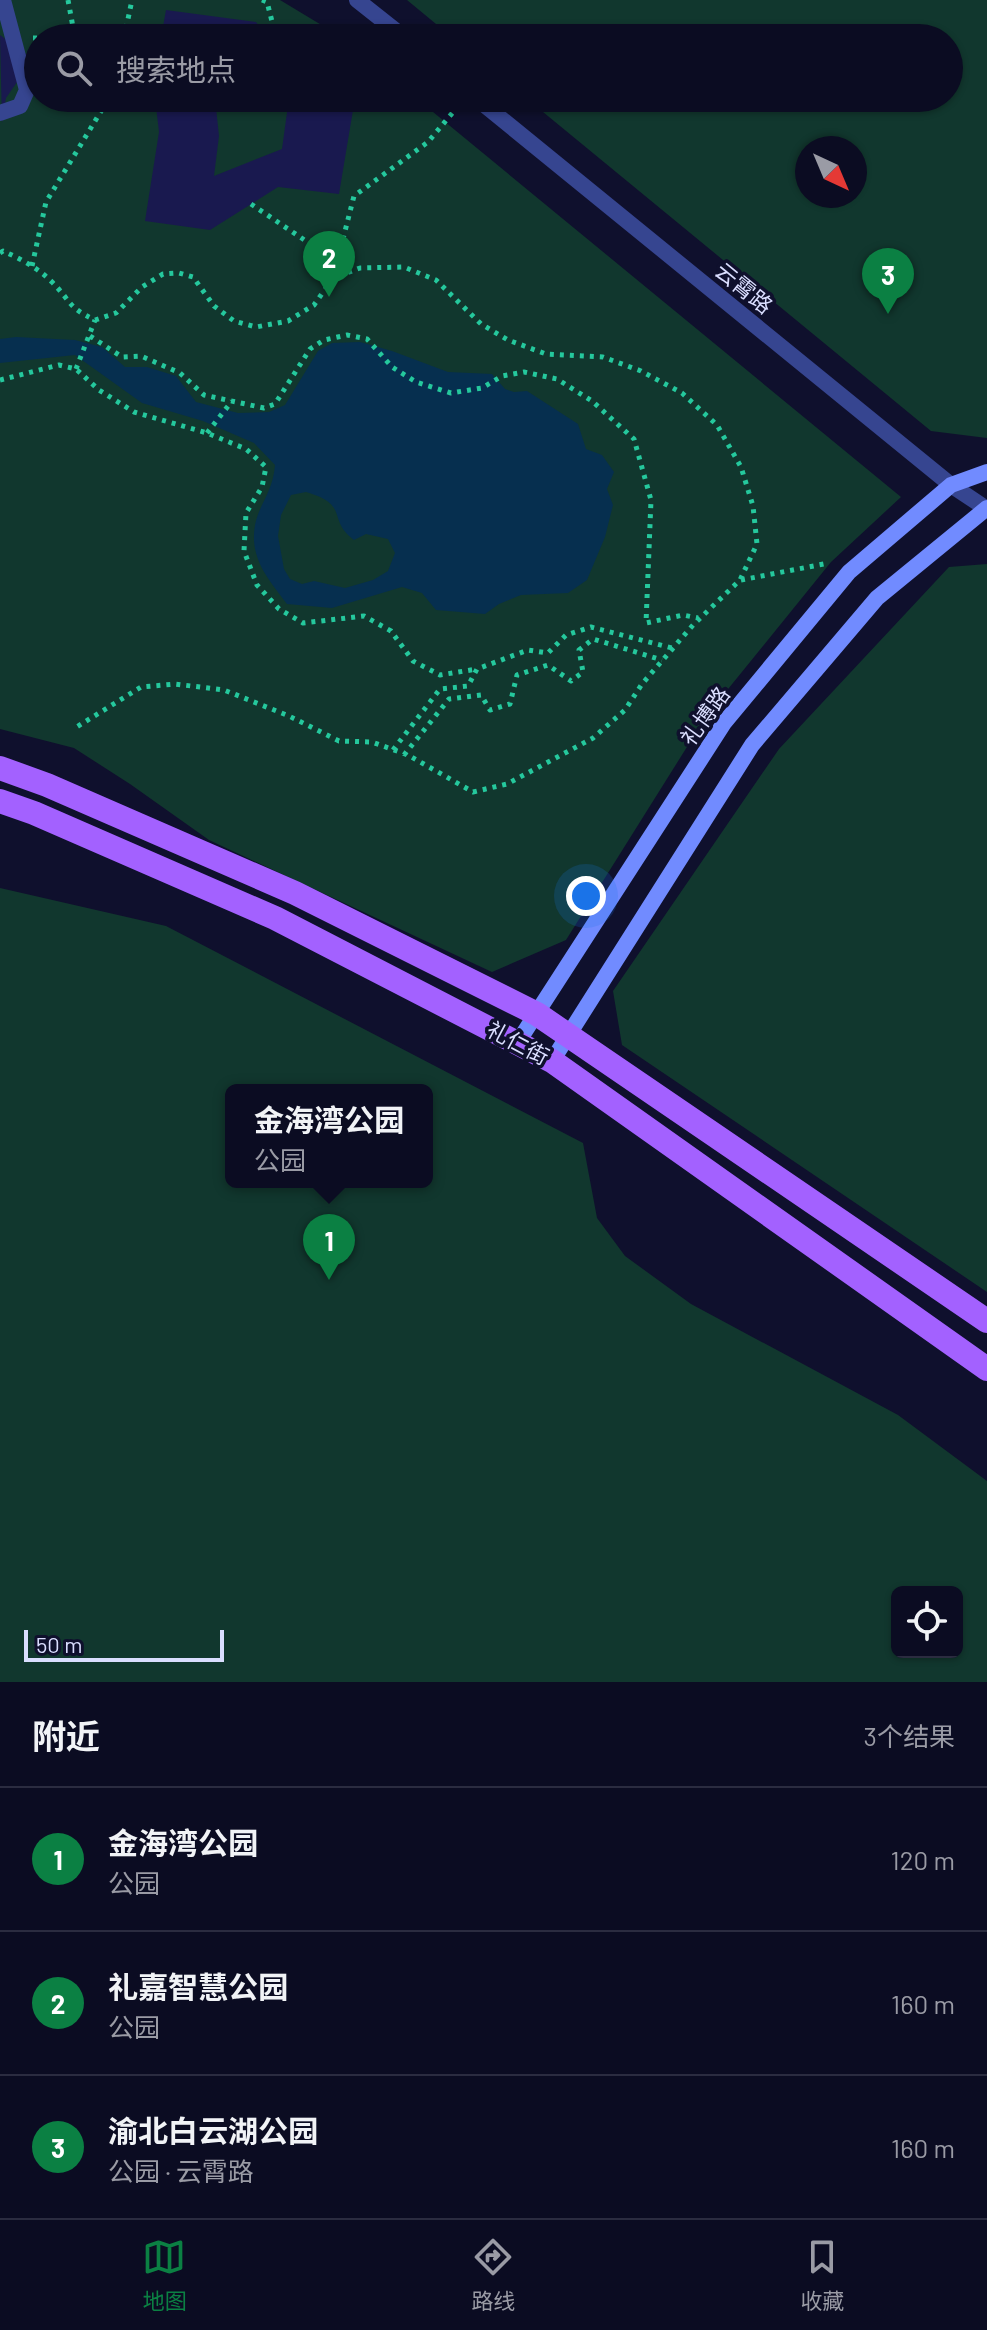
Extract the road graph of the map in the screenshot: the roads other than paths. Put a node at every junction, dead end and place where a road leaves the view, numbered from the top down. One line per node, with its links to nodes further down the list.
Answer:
1 (357, 0): 3 (street)
2 (2, 3): 4 (street)
3 (387, 24)
4 (24, 79)
5 (24, 97): 7 (street)
6 (493, 112): 9 (street, 云霄路)
7 (0, 113)
8 (987, 472): 9 (main road, 礼博路)
9 (951, 485): 10 (street, 云霄路); 13 (main road, 礼博路)
10 (987, 509): 14 (main road)
11 (0, 768): 13 (main road, 礼仁街)
12 (0, 801): 15 (main road, 礼仁街)
13 (537, 1014): 14 (main road, 礼仁街); 15 (main road, 礼博路)
14 (568, 1033): 16 (main road); 17 (main road, 礼仁街)
15 (518, 1042): 16 (main road, 礼仁街)
16 (552, 1061): 18 (main road, 礼仁街)
17 (987, 1321)
18 (987, 1369)

